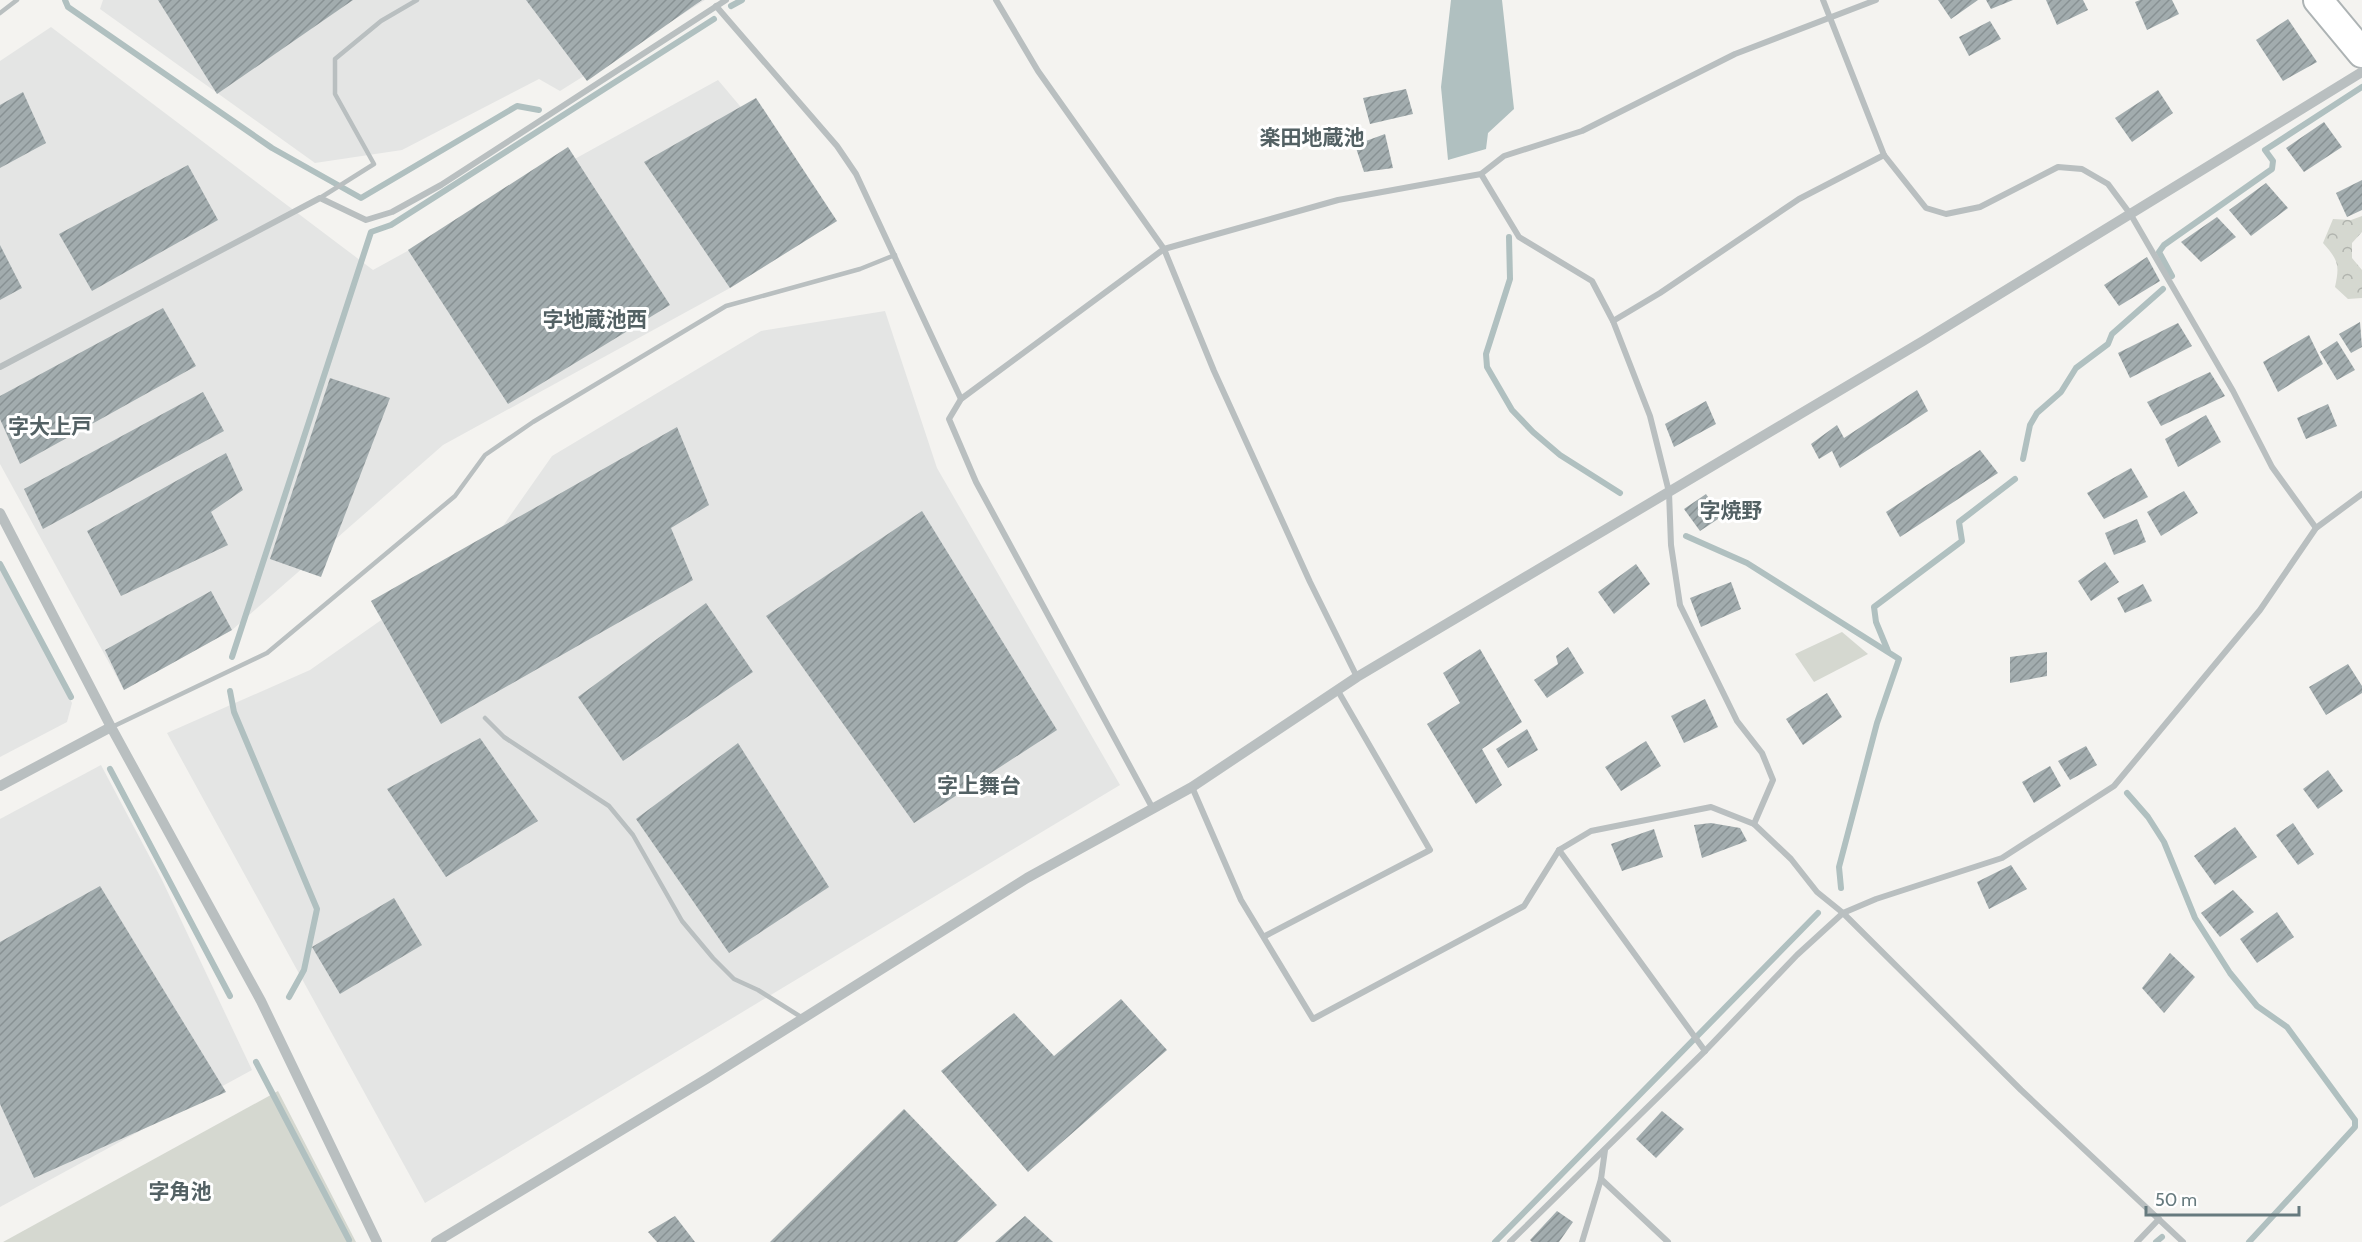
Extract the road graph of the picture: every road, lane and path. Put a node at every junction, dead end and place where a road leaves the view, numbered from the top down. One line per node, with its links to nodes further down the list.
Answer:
1 (17, 0): 9 (lane)
2 (417, 0): 15 (lane)
3 (726, 0): 8 (street)
4 (996, 0): 17 (street)
5 (1823, 0): 10 (street)
6 (1876, 0): 10 (street)
7 (2318, 0): 11 (main road)
8 (716, 6): 15 (street); 18 (street)
9 (0, 13)
10 (1829, 16): 13 (street); 14 (street)
11 (2362, 52)
12 (2362, 72): 16 (street)
13 (1884, 155): 16 (street); 19 (street)
14 (1481, 174): 17 (street); 19 (street)
15 (320, 198): 20 (street)
16 (2131, 215): 22 (street); 25 (street)
17 (1164, 249): 21 (street); 26 (street)
18 (895, 255): 21 (street); 29 (lane)
19 (1613, 321): 22 (street)
20 (0, 367)
21 (961, 399): 32 (street)
22 (1668, 492): 26 (street); 33 (street)
23 (2362, 494): 25 (street)
24 (0, 513): 29 (street)
25 (2316, 528): 35 (street)
26 (1357, 677): 27 (street)
27 (1338, 691): 31 (street); 36 (street)
28 (486, 717): 37 (lane)
29 (111, 727): 30 (street); 42 (street)
30 (0, 786)
31 (1192, 787): 32 (street); 36 (street)
32 (1153, 809): 37 (street)
33 (1754, 824): 34 (street); 35 (street)
34 (1559, 850): 36 (street); 38 (street)
35 (1843, 913): 38 (street); 41 (street)
36 (1265, 936)
37 (802, 1018): 43 (street)
38 (1705, 1051): 39 (street)
39 (1605, 1149): 40 (street); 44 (street)
40 (1601, 1179): 45 (street); 46 (street)
41 (2159, 1219): 47 (street); 48 (street)
42 (377, 1242)
43 (436, 1242)
44 (1510, 1242)
45 (1582, 1242)
46 (1668, 1242)
47 (2137, 1242)
48 (2182, 1242)

